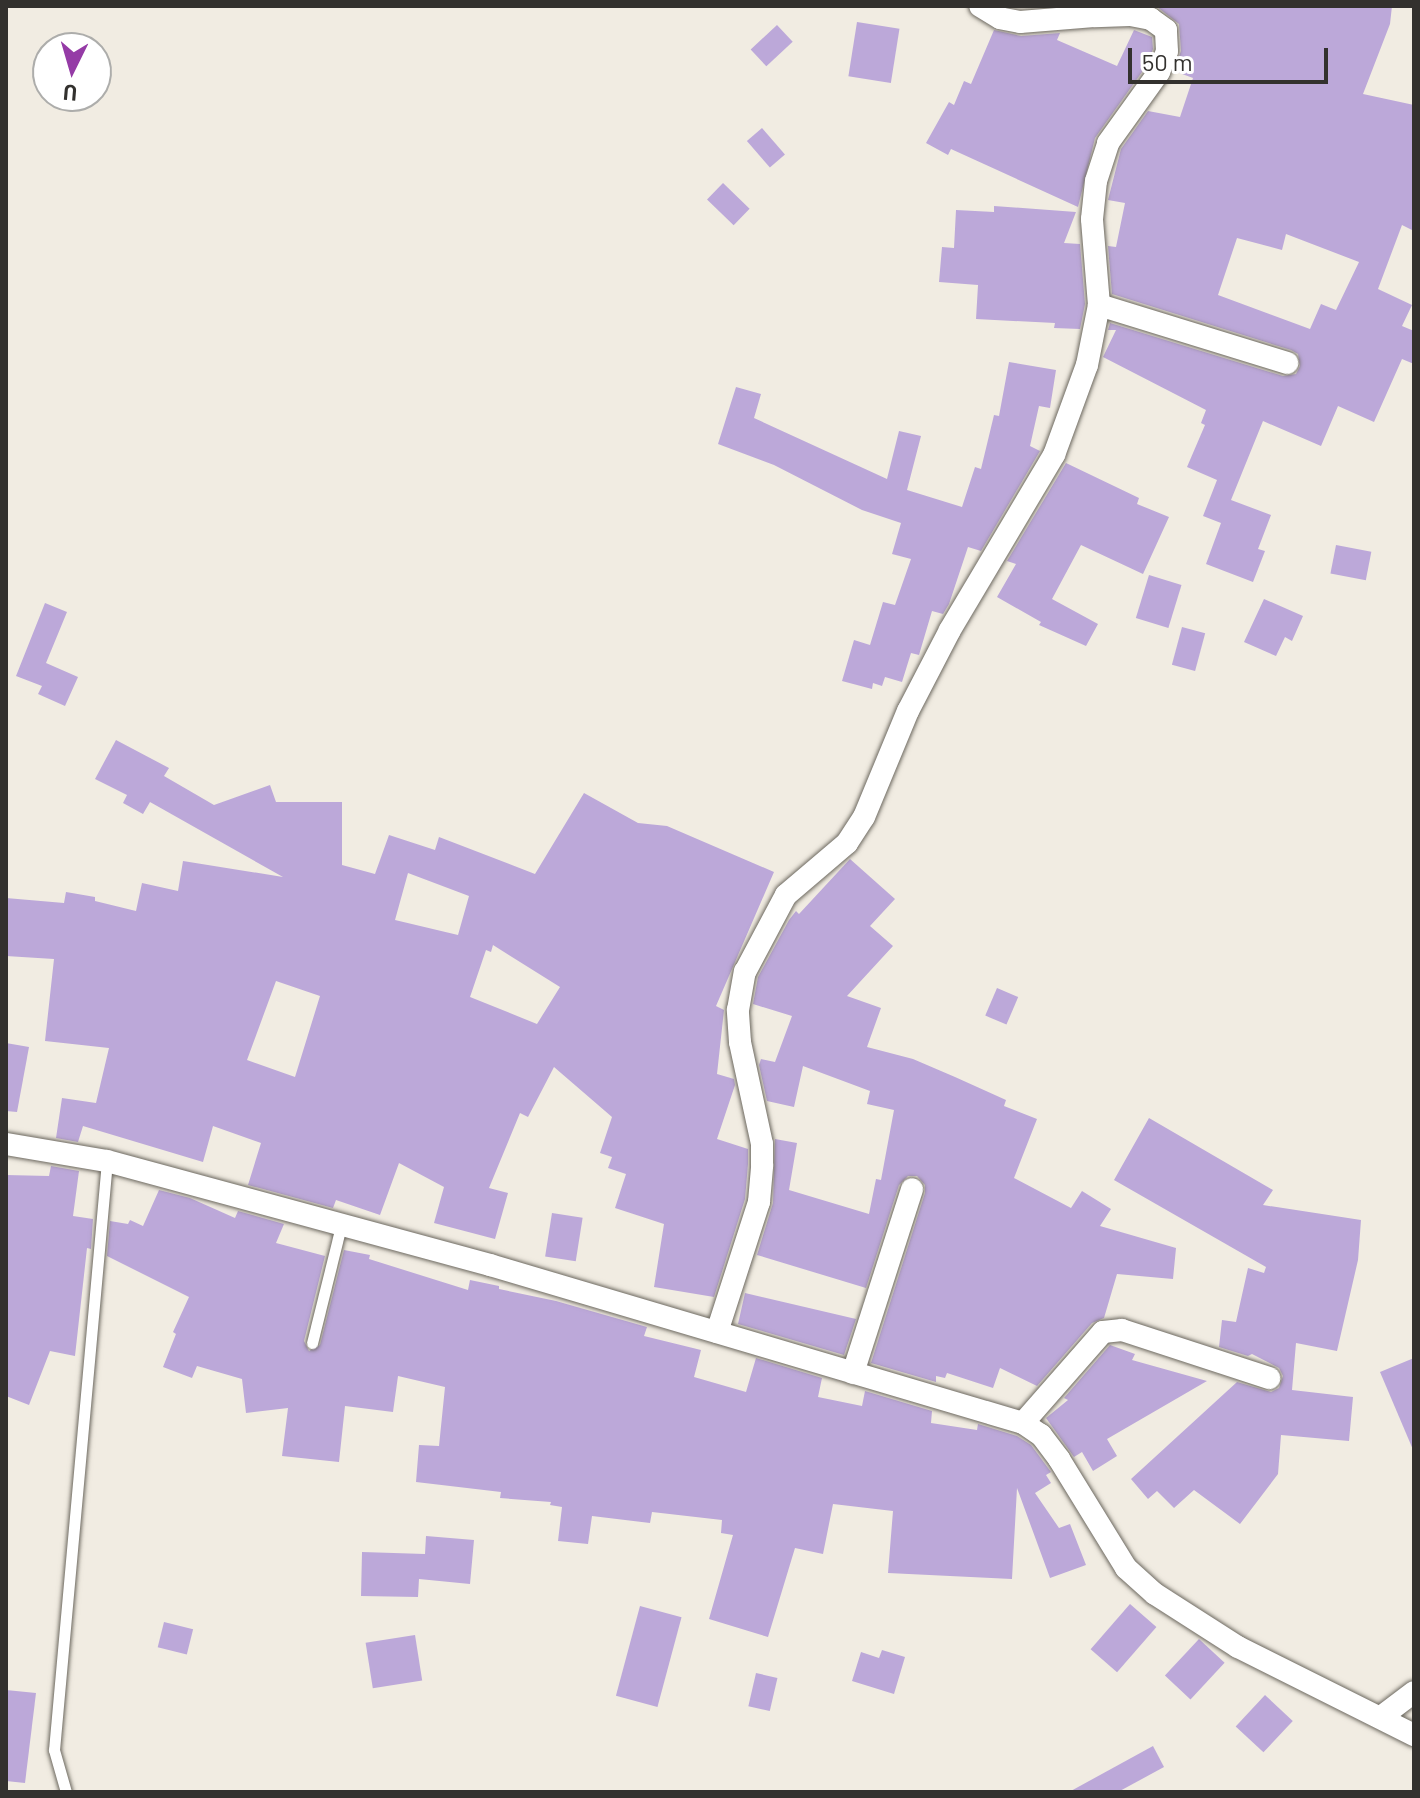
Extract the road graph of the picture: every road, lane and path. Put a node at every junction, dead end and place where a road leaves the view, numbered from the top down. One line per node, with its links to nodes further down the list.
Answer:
1 (980, 6): 2 (street)
2 (1099, 305): 3 (street); 8 (street)
3 (1287, 363)
4 (6, 1144): 5 (street)
5 (107, 1161): 7 (street); 16 (lane)
6 (912, 1189): 10 (street)
7 (341, 1226): 8 (street); 9 (lane)
8 (717, 1332): 10 (street)
9 (312, 1343)
10 (853, 1373): 12 (street)
11 (1269, 1378): 12 (street)
12 (1023, 1423): 14 (street)
13 (1414, 1692): 14 (street)
14 (1381, 1717): 15 (street)
15 (1414, 1735)
16 (66, 1792)

